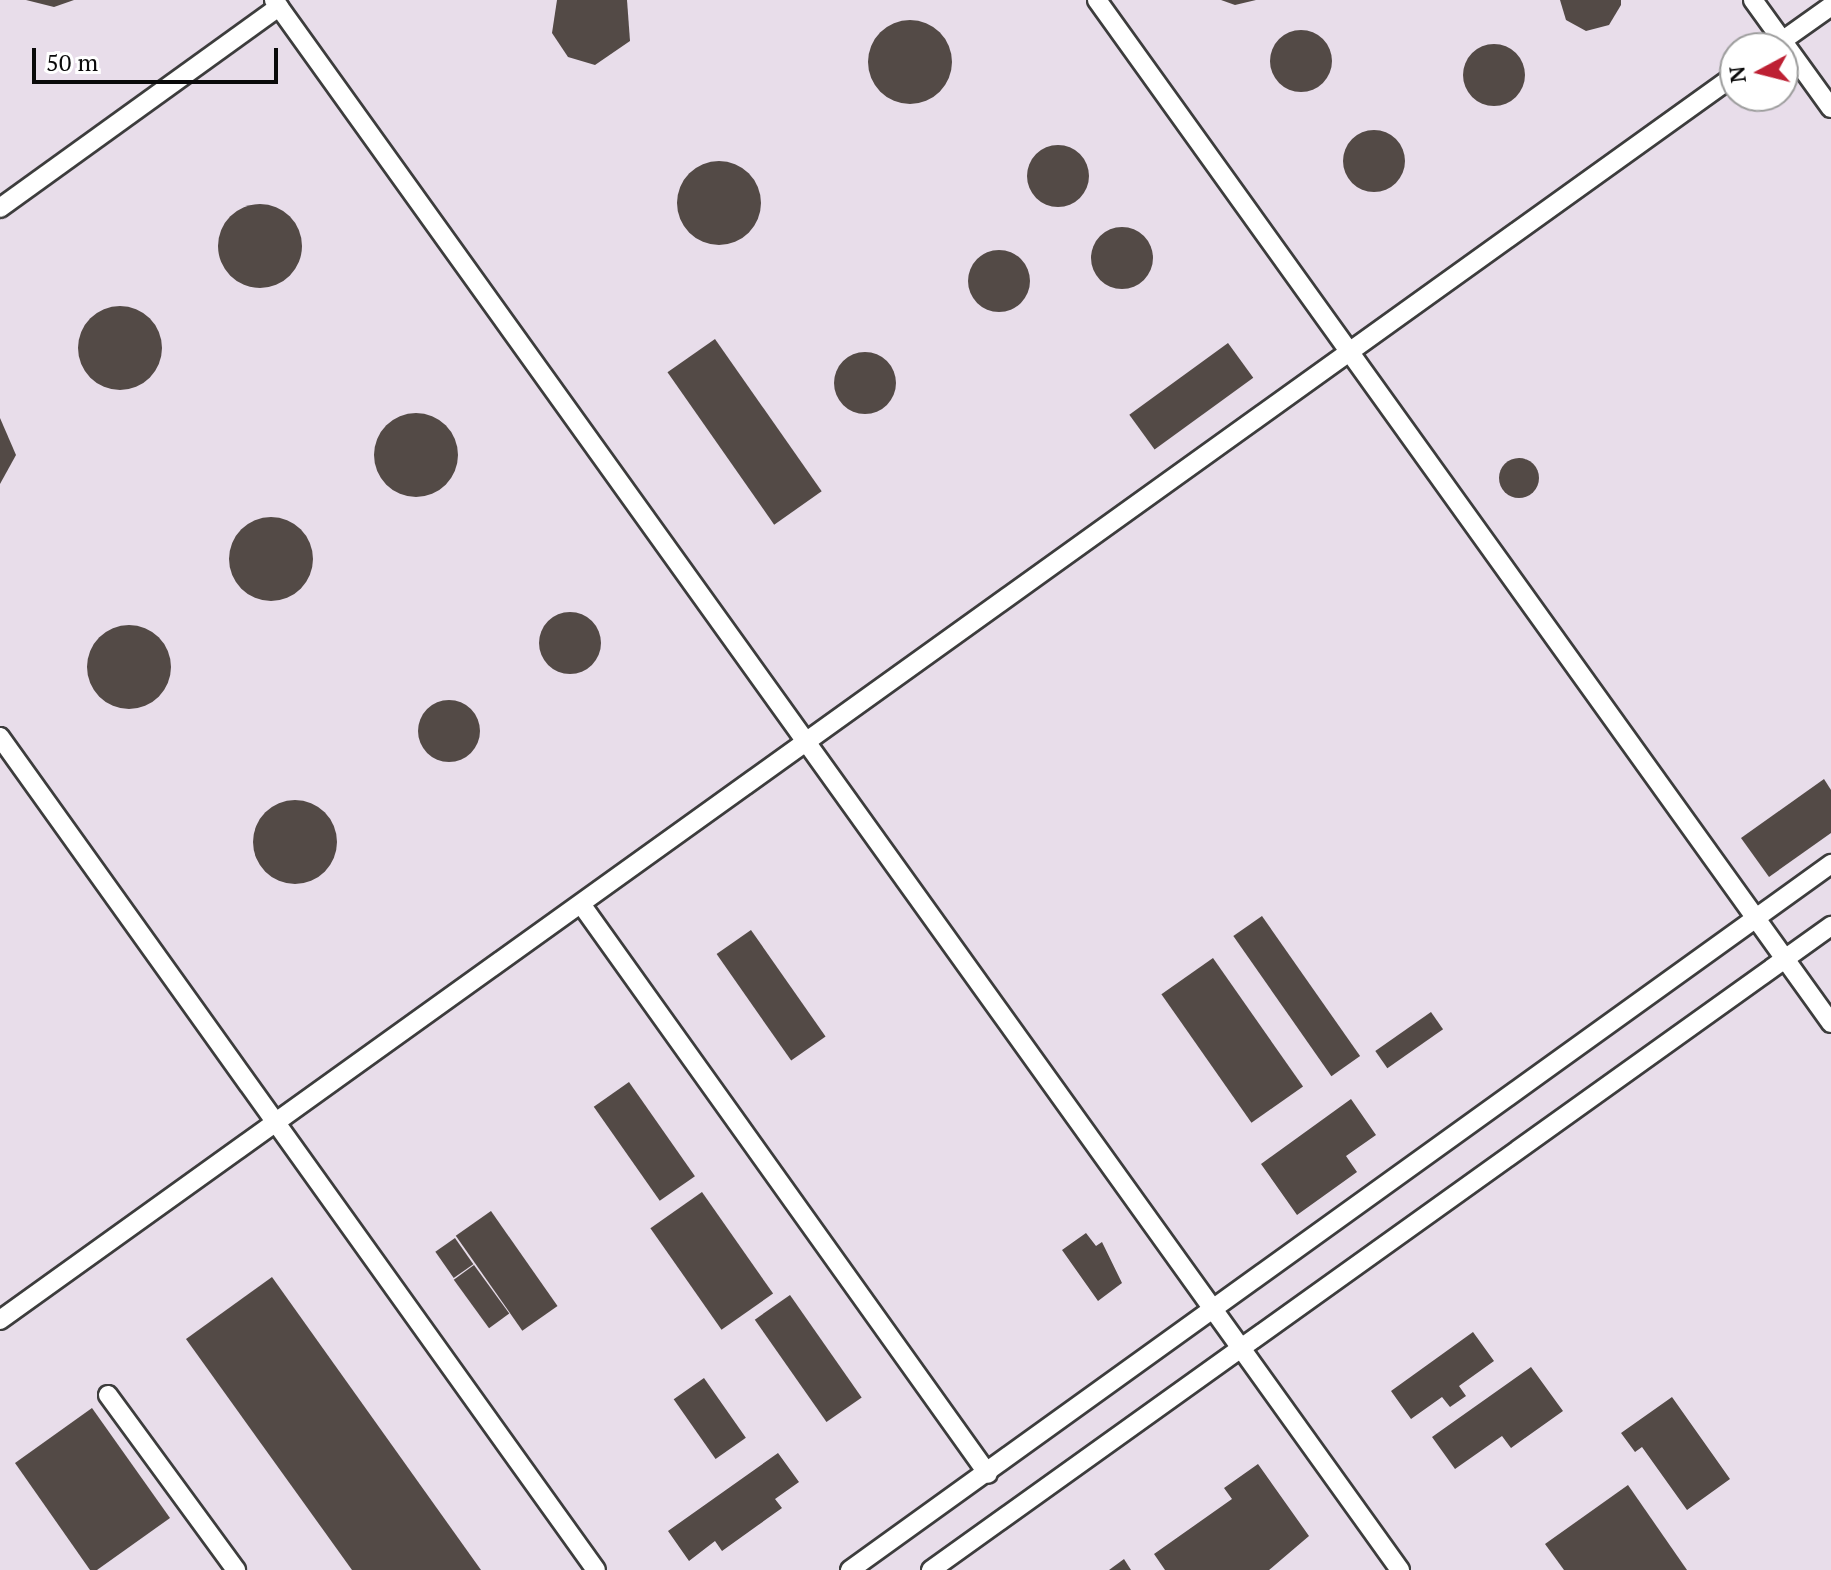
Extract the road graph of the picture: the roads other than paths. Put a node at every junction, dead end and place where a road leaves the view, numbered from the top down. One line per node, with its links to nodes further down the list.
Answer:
1 (1097, 0): 11 (lane)
2 (1753, 0): 5 (lane)
3 (277, 4): 10 (lane); 13 (lane)
4 (1831, 6): 6 (lane)
5 (1770, 32)
6 (1794, 32)
7 (1799, 70): 9 (lane)
8 (1719, 87): 11 (lane)
9 (1831, 108)
10 (0, 208)
11 (1350, 352): 13 (lane); 16 (lane)
12 (0, 737): 20 (lane)
13 (806, 742): 15 (lane); 21 (lane)
14 (1831, 864): 16 (lane)
15 (581, 904): 20 (lane); 25 (lane)
16 (1755, 918): 18 (lane); 21 (lane)
17 (1831, 926): 18 (lane)
18 (1785, 959): 19 (lane); 23 (lane)
19 (1831, 1023)
20 (275, 1123): 22 (lane); 27 (lane)
21 (1212, 1308): 23 (lane); 25 (lane)
22 (0, 1320)
23 (1241, 1348): 29 (lane); 30 (lane)
24 (108, 1395): 26 (lane)
25 (988, 1474): 28 (lane)
26 (236, 1570)
27 (596, 1570)
28 (850, 1570)
29 (931, 1570)
30 (1400, 1570)

